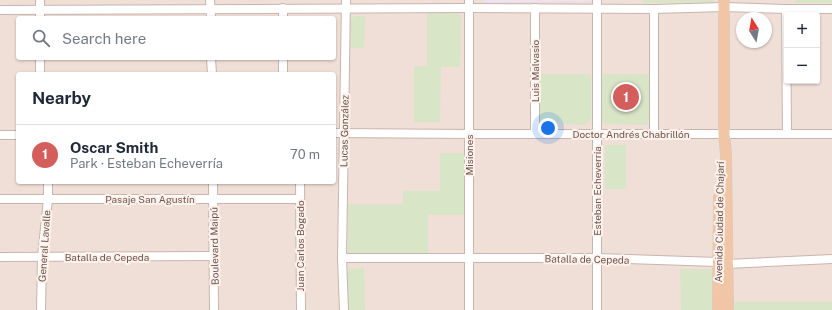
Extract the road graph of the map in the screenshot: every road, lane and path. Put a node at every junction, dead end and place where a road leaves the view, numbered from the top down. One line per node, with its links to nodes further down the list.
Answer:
1 (40, 0): 15 (street)
2 (210, 0): 9 (street)
3 (346, 0): 10 (street, Lucas González)
4 (469, 4): 8 (street); 10 (street); 26 (street, Misiones)
5 (597, 4): 8 (street); 11 (street); 28 (street, Esteban Echeverría)
6 (724, 4): 11 (street); 12 (street); 30 (main road, Avenida Ciudad de Chajarí)
7 (283, 8): 9 (street); 10 (street); 17 (street)
8 (535, 8): 27 (street, Luis Malvasio)
9 (210, 9): 15 (street); 16 (street)
10 (346, 9): 25 (street, Lucas González)
11 (654, 9): 29 (street)
12 (786, 9): 13 (street); 31 (street)
13 (832, 9)
14 (0, 10): 15 (street)
15 (40, 14)
16 (211, 16)
17 (283, 16)
18 (40, 60): 21 (street)
19 (211, 60): 22 (street)
20 (283, 60): 23 (street)
21 (40, 72)
22 (212, 72)
23 (284, 72)
24 (336, 133): 25 (street, Doctor Andrés Chabrillón)
25 (344, 133): 26 (street, Doctor Andrés Chabrillón); 45 (street, Lucas González)
26 (469, 134): 27 (street, Doctor Andrés Chabrillón); 46 (street, Misiones)
27 (535, 134): 28 (street, Doctor Andrés Chabrillón)
28 (597, 134): 29 (street, Doctor Andrés Chabrillón); 47 (street, Esteban Echeverría)
29 (654, 134): 30 (street, Doctor Andrés Chabrillón)
30 (724, 134): 31 (street, Doctor Andrés Chabrillón); 49 (main road, Avenida Ciudad de Chajarí)
31 (787, 134): 32 (street, Doctor Andrés Chabrillón)
32 (832, 134)
33 (0, 135): 34 (street)
34 (16, 135)
35 (48, 184): 39 (street, General Lavalle)
36 (213, 184): 41 (street, Boulevard Maipú)
37 (300, 184): 40 (street, Juan Carlos Bogado)
38 (0, 199): 39 (street, Pasaje San Agustín)
39 (48, 199): 41 (street, Pasaje San Agustín); 44 (street, General Lavalle)
40 (300, 199): 41 (street, Pasaje San Agustín); 52 (street, Juan Carlos Bogado)
41 (213, 200): 42 (street, Boulevard Maipú)
42 (213, 256): 44 (street, Batalla de Cepeda); 51 (street, Boulevard Maipú)
43 (0, 257): 44 (street, Batalla de Cepeda)
44 (42, 257): 50 (street, General Lavalle)
45 (342, 258): 46 (street, Batalla de Cepeda); 53 (street, Lucas González)
46 (468, 258): 47 (street, Batalla de Cepeda); 54 (street, Misiones)
47 (597, 258): 49 (street, Batalla de Cepeda); 55 (street, Esteban Echeverría)
48 (832, 259): 49 (street, Batalla de Cepeda)
49 (723, 263): 56 (main road, Avenida Ciudad de Chajarí); 57 (main road, Avenida Ciudad de Chajarí)
50 (41, 310)
51 (214, 310)
52 (301, 310)
53 (344, 310)
54 (469, 310)
55 (597, 310)
56 (718, 310)
57 (728, 310)

